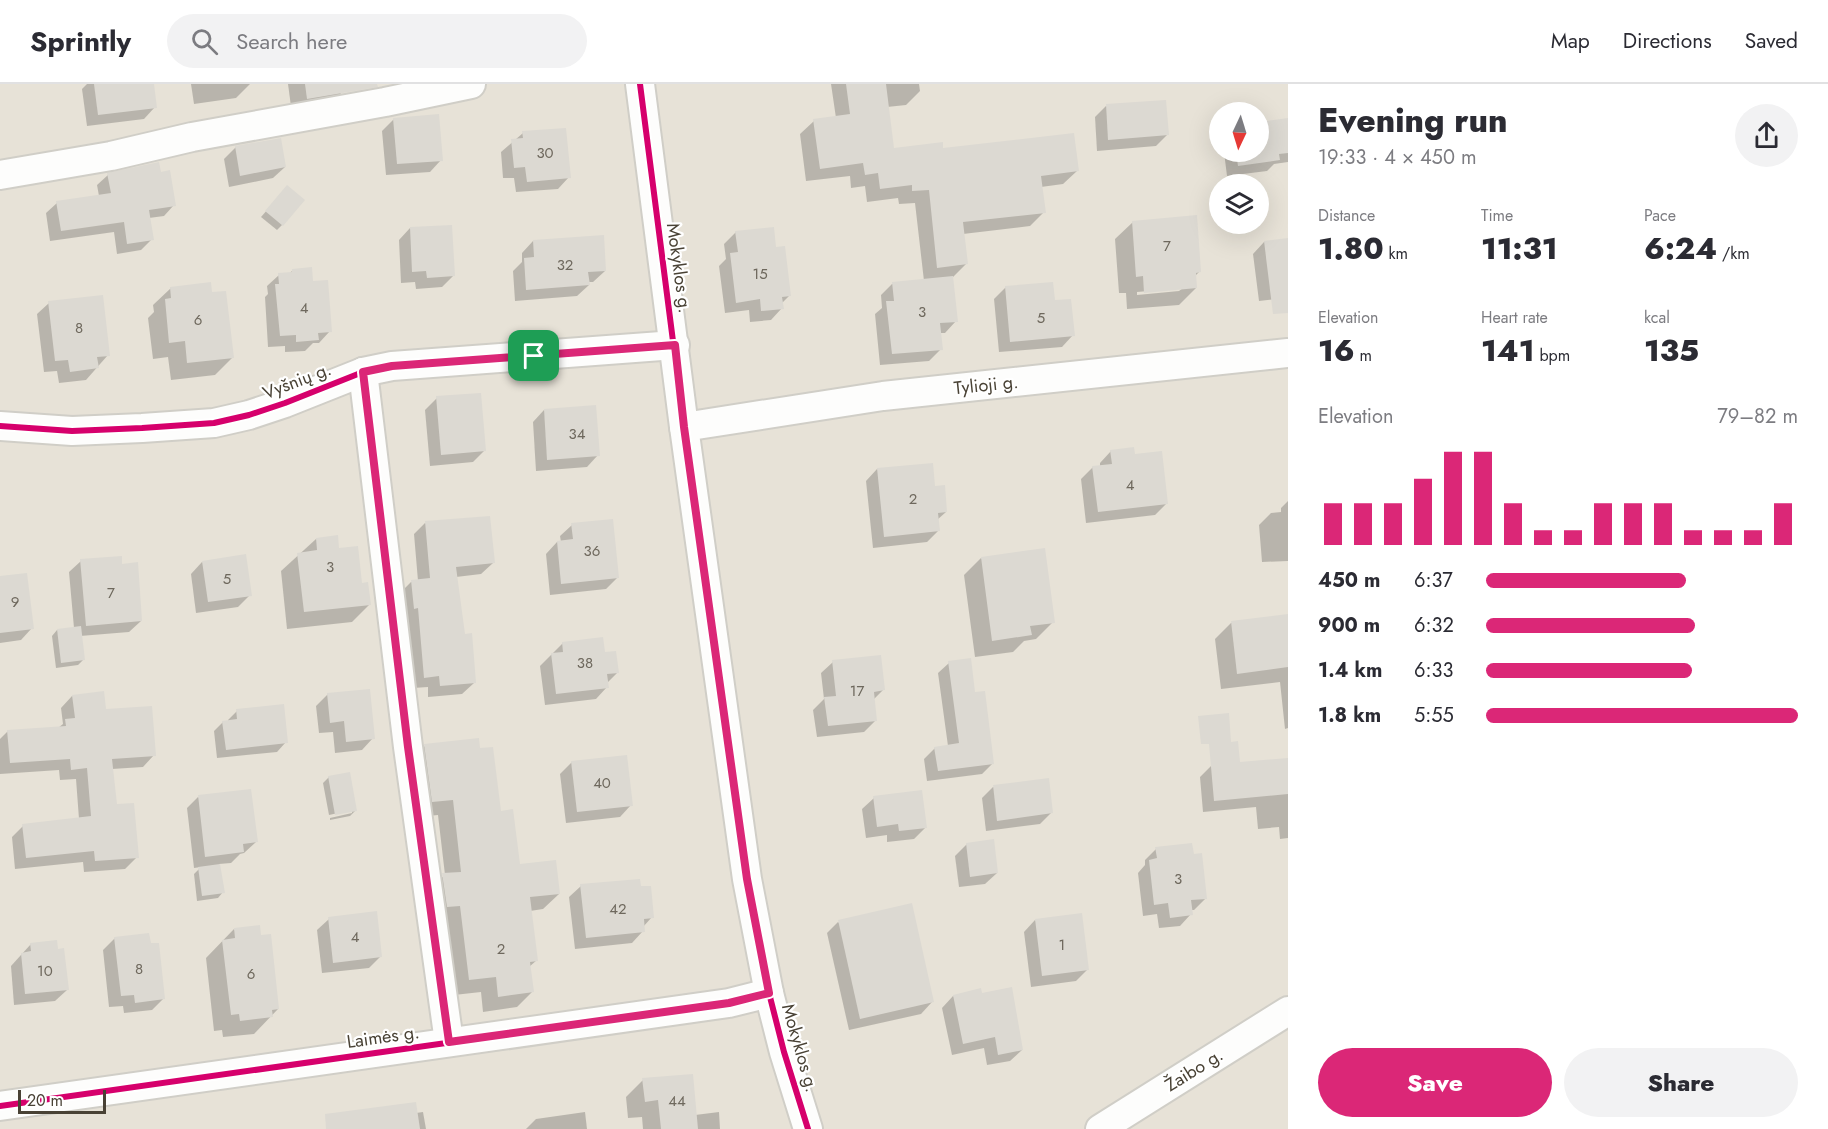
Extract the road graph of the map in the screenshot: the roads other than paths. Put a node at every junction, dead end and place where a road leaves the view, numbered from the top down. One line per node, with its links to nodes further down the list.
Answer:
1 (471, 84): 3 (street)
2 (640, 84): 4 (street, Mokyklos g.)
3 (0, 175)
4 (675, 345): 6 (street, Vyšnių g.); 8 (street, Mokyklos g.)
5 (1288, 353): 8 (street, Tylioji g.)
6 (363, 372): 7 (street, Vyšnių g.); 11 (street)
7 (0, 426)
8 (684, 427): 9 (street, Mokyklos g.)
9 (769, 993): 11 (street, Laimės g.); 13 (street, Mokyklos g.)
10 (1288, 1011): 14 (street, Žaibo g.)
11 (449, 1042): 12 (street, Laimės g.)
12 (0, 1106)
13 (808, 1129)
14 (1100, 1129)

